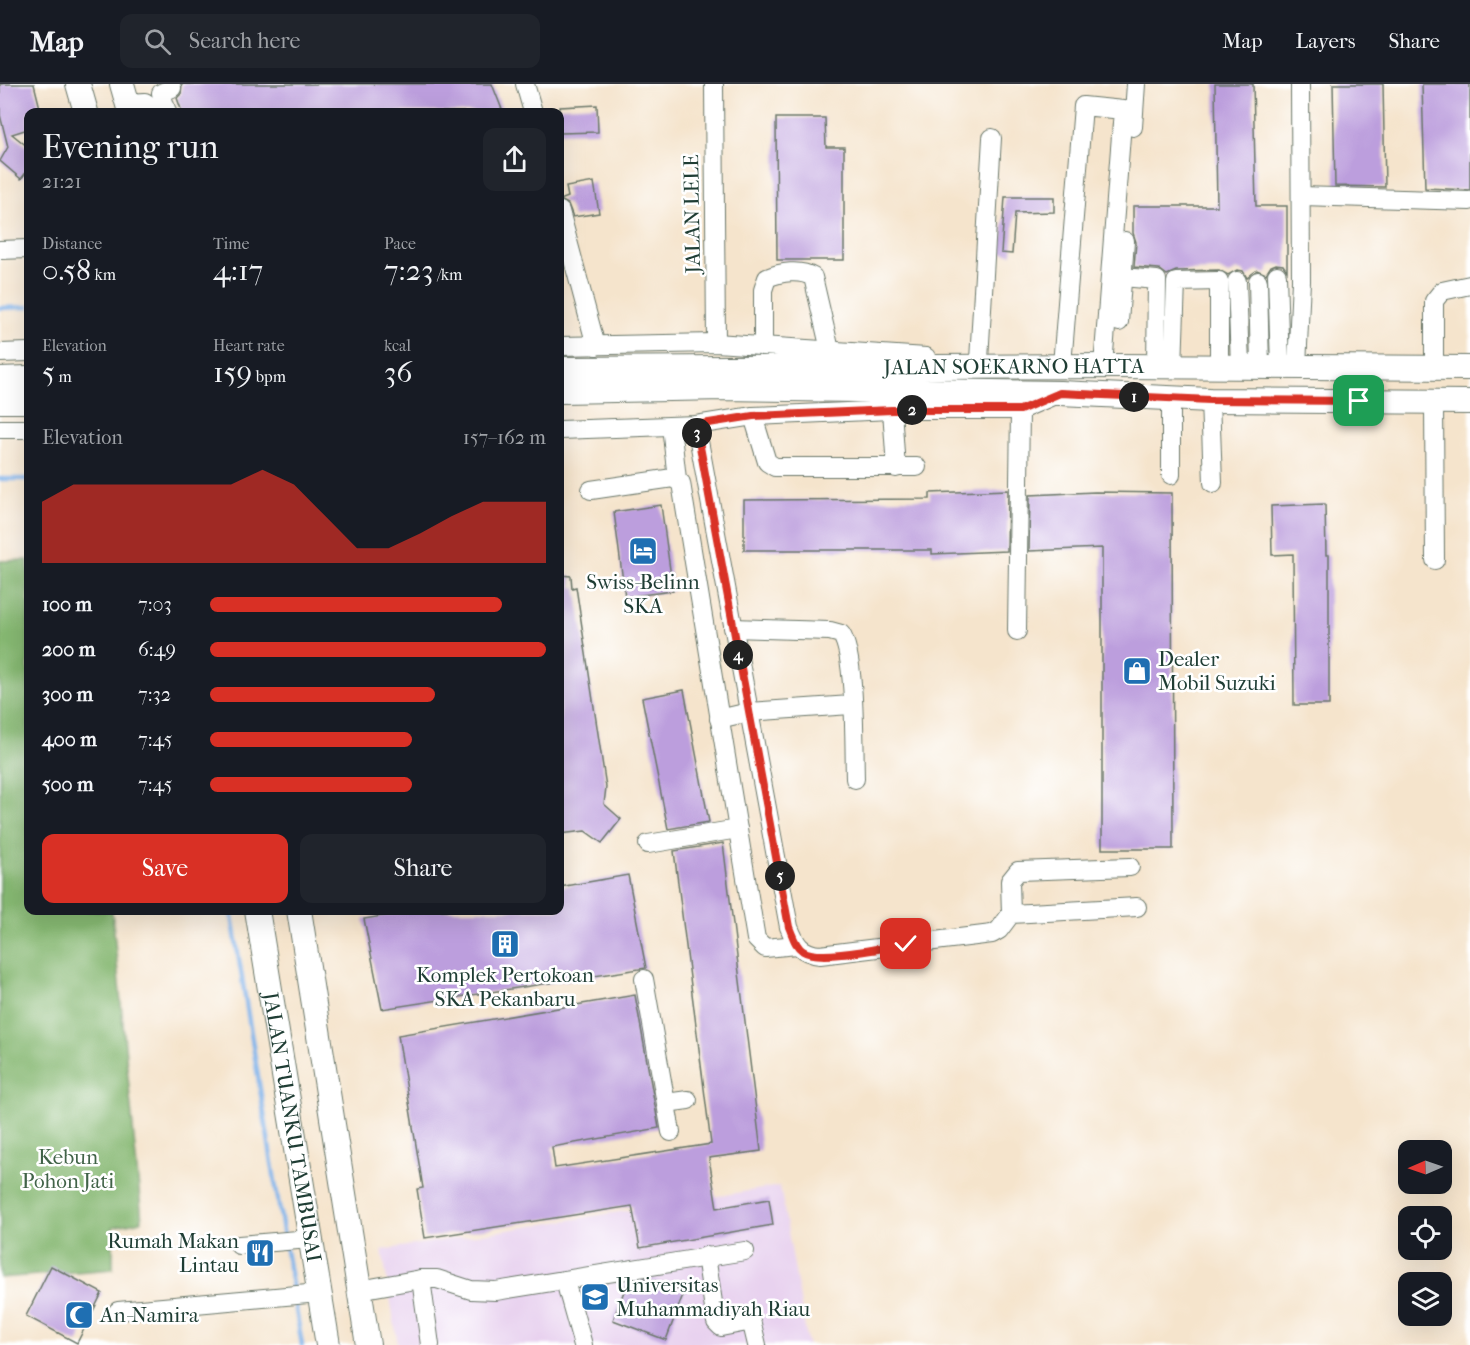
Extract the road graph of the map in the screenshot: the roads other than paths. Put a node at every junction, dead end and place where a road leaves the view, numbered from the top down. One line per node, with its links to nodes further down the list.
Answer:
1 (78, 84): 8 (main road)
2 (525, 84): 11 (street)
3 (714, 84): 23 (street, JALAN LELE)
4 (1136, 84): 19 (street)
5 (1300, 84): 13 (street)
6 (172, 88): 10 (street)
7 (127, 100): 9 (street)
8 (85, 108)
9 (153, 108)
10 (166, 108)
11 (532, 108)
12 (992, 138): 30 (street)
13 (1301, 196): 14 (street); 32 (street)
14 (1470, 201)
15 (564, 226): 25 (street)
16 (24, 249): 17 (street)
17 (0, 250)
18 (1277, 275): 32 (street)
19 (1122, 277): 31 (street); 33 (street)
20 (1237, 281): 32 (street)
21 (1257, 281): 32 (street)
22 (1470, 285): 34 (street)
23 (716, 343): 25 (street); 26 (street)
24 (564, 346): 25 (street)
25 (596, 346)
26 (763, 346): 27 (street); 27 (street)
27 (830, 350): 30 (street)
28 (24, 352): 29 (street)
29 (0, 353)
30 (979, 360): 31 (street)
31 (1091, 366): 31 (street); 33 (main road, JALAN SOEKARNO HATTA); 37 (main road, JALAN SOEKARNO HATTA)
32 (1259, 366): 33 (main road, JALAN SOEKARNO HATTA); 33 (street); 34 (main road, JALAN SOEKARNO HATTA)
33 (1165, 367)
34 (1434, 368): 35 (main road, JALAN SOEKARNO HATTA)
35 (1470, 368)
36 (564, 369): 37 (main road, JALAN SOEKARNO HATTA)
37 (724, 377): 40 (main road, JALAN SOEKARNO HATTA); 41 (main road, JALAN SOEKARNO HATTA)
38 (24, 378): 39 (main road)
39 (0, 379)
40 (564, 391)
41 (1060, 393): 42 (main road, JALAN SOEKARNO HATTA); 49 (street, JALAN SOEKARNO HATTA)
42 (1171, 399): 44 (main road, JALAN SOEKARNO HATTA); 58 (street)
43 (24, 400): 45 (main road)
44 (1210, 400): 46 (main road, JALAN SOEKARNO HATTA); 60 (street)
45 (0, 401)
46 (1434, 402): 47 (main road, JALAN SOEKARNO HATTA); 62 (street)
47 (1470, 402)
48 (892, 410): 49 (street, JALAN SOEKARNO HATTA); 50 (street, JALAN SOEKARNO HATTA); 57 (street)
49 (1020, 410): 64 (street)
50 (753, 416): 51 (street, JALAN SOEKARNO HATTA); 57 (street)
51 (696, 425): 52 (street, JALAN SOEKARNO HATTA); 63 (street)
52 (671, 426): 55 (street, JALAN SOEKARNO HATTA); 59 (street)
53 (0, 429): 54 (street)
54 (24, 429)
55 (564, 430)
56 (916, 467): 57 (street)
57 (896, 468)
58 (1172, 475)
59 (677, 479): 61 (street); 67 (street)
60 (1213, 483)
61 (591, 490)
62 (1435, 560)
63 (733, 627): 65 (street); 66 (street)
64 (1017, 631)
65 (851, 705): 66 (street); 68 (street)
66 (749, 712): 67 (street); 76 (street)
67 (719, 719): 69 (street)
68 (855, 779)
69 (738, 829): 70 (street); 76 (street)
70 (648, 844)
71 (1130, 867): 73 (street)
72 (1137, 907): 73 (street)
73 (1011, 914): 76 (street)
74 (258, 915): 81 (main road, JALAN TUANKU TAMBUSAI)
75 (300, 915): 87 (main road, JALAN TUANKU TAMBUSAI)
76 (797, 945)
77 (644, 979): 79 (street)
78 (688, 1100): 79 (street)
79 (666, 1104): 80 (street)
80 (671, 1132)
81 (310, 1239): 82 (street); 88 (main road, JALAN TUANKU TAMBUSAI)
82 (239, 1245)
83 (745, 1251): 84 (street)
84 (706, 1256): 86 (street); 94 (street)
85 (422, 1279): 86 (street); 87 (street); 92 (street)
86 (565, 1281): 93 (street)
87 (359, 1290): 91 (main road, JALAN TUANKU TAMBUSAI)
88 (319, 1293): 89 (street); 90 (main road, JALAN TUANKU TAMBUSAI)
89 (118, 1311)
90 (328, 1345)
91 (368, 1345)
92 (430, 1345)
93 (583, 1345)
94 (757, 1345)

